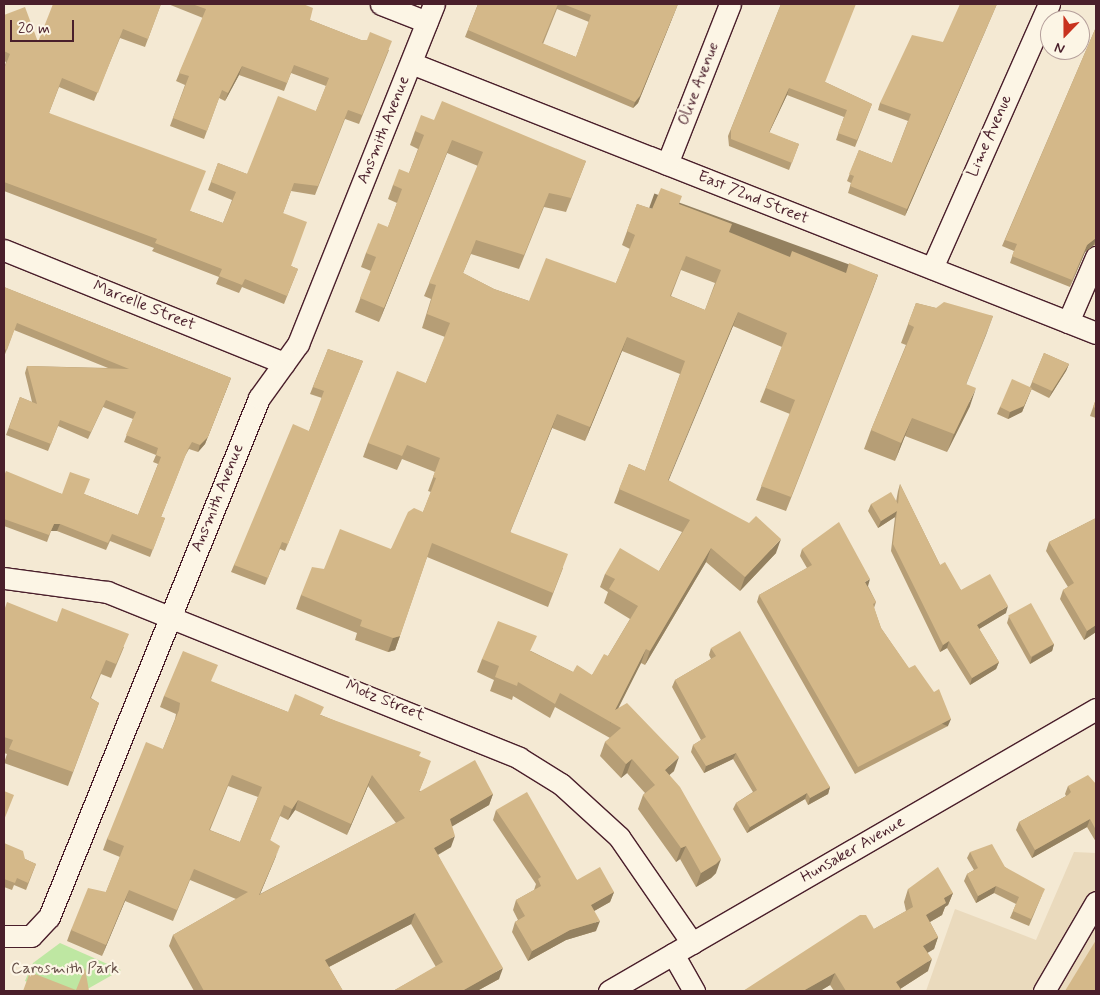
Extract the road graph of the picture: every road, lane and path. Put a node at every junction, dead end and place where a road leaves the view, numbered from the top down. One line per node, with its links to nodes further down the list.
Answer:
1 (381, 4): 4 (street)
2 (730, 4): 6 (street, Olive Avenue)
3 (1048, 4): 9 (street, Lime Avenue)
4 (430, 13): 5 (street, Ansmith Avenue)
5 (411, 63): 6 (street, East 72nd Street); 12 (street, Ansmith Avenue)
6 (667, 164): 9 (street, East 72nd Street)
7 (4, 250): 12 (street, Marcelle Street)
8 (1096, 257): 10 (street)
9 (932, 268): 10 (street, East 72nd Street)
10 (1068, 322): 11 (street, East 72nd Street)
11 (1096, 333)
12 (284, 363): 14 (street, Ansmith Avenue)
13 (4, 578): 14 (street, Motz Street)
14 (171, 616): 17 (street, Ansmith Avenue); 18 (street, Motz Street)
15 (1096, 709): 18 (street, Hunsaker Avenue)
16 (1096, 902): 22 (street)
17 (5, 939)
18 (692, 943): 19 (street, Hunsaker Avenue)
19 (673, 954): 20 (street, Hunsaker Avenue); 21 (street)
20 (609, 991)
21 (694, 991)
22 (1044, 991)

